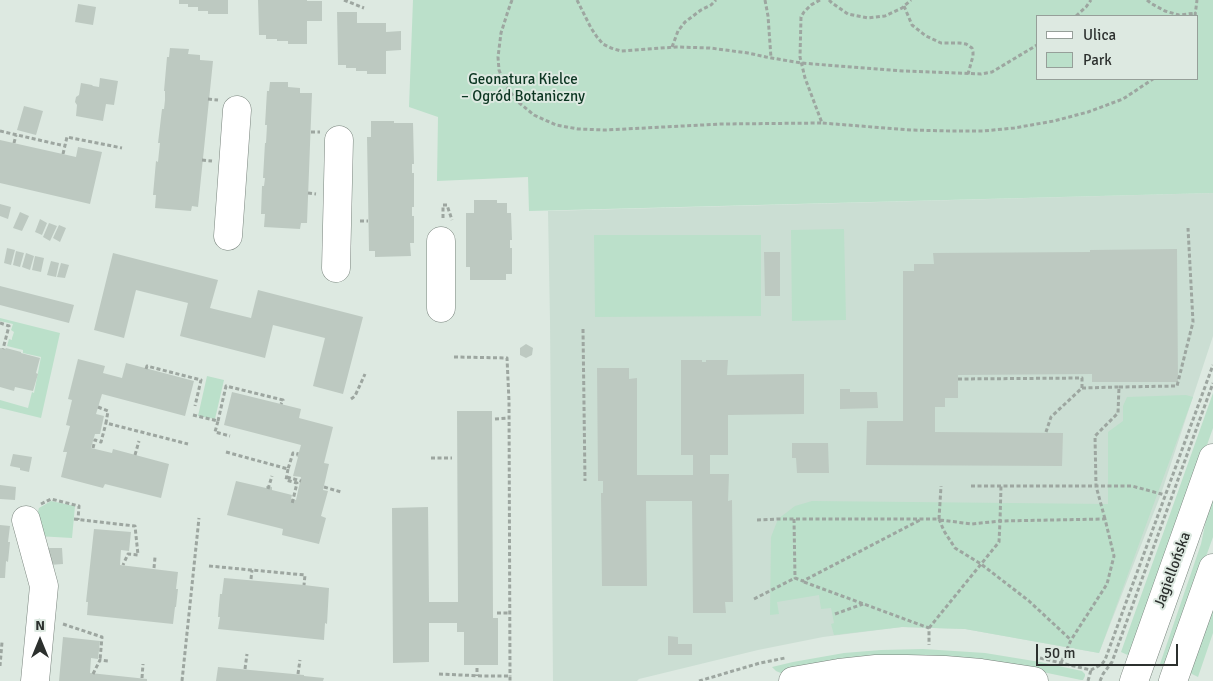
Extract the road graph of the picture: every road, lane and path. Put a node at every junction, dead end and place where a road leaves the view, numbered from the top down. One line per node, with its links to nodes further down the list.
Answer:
1 (344, 0): 13 (path)
2 (512, 0): 23 (path)
3 (577, 0): 17 (path)
4 (716, 0): 17 (path)
5 (764, 0): 18 (path)
6 (820, 0): 19 (path)
7 (829, 0): 12 (path)
8 (911, 0): 12 (path)
9 (1091, 0): 15 (path)
10 (1147, 0): 14 (path)
11 (1197, 0): 14 (path)
12 (904, 6): 20 (path)
13 (364, 8)
14 (1196, 14)
15 (1077, 15)
16 (1036, 46): 20 (path)
17 (672, 48): 18 (path)
18 (771, 58): 19 (path)
19 (801, 63): 20 (path); 23 (path)
20 (968, 74)
21 (1151, 80): 23 (path)
22 (237, 110): 32 (street)
23 (822, 123)
24 (0, 131): 25 (path)
25 (16, 135): 27 (path); 28 (path)
26 (339, 140): 34 (street)
27 (14, 143)
28 (65, 146): 29 (path); 30 (path)
29 (122, 148)
30 (63, 154)
31 (1188, 228): 45 (path)
32 (228, 236)
33 (441, 241): 35 (street)
34 (336, 268)
35 (441, 308)
36 (0, 324): 38 (path)
37 (583, 329): 71 (path)
38 (3, 348)
39 (454, 357): 52 (path)
40 (1213, 365): 79 (path)
41 (146, 369): 49 (path)
42 (365, 374): 47 (path)
43 (958, 379): 46 (path)
44 (1213, 383): 131 (path)
45 (1119, 387): 46 (path); 75 (path)
46 (1082, 388): 56 (path)
47 (351, 399)
48 (281, 404): 54 (path)
49 (195, 406)
50 (98, 407): 55 (path)
51 (193, 415): 54 (path)
52 (509, 418): 53 (path); 103 (path)
53 (495, 419)
54 (218, 421): 57 (path)
55 (106, 423): 59 (path); 60 (path)
56 (1046, 432)
57 (230, 436)
58 (139, 441): 63 (path)
59 (188, 444)
60 (93, 448)
61 (226, 452): 67 (path)
62 (298, 454): 67 (path)
63 (135, 455)
64 (431, 458): 65 (path)
65 (452, 458)
66 (1213, 458): 132 (street, Jagiellońska)
67 (288, 469): 69 (path)
68 (272, 476): 77 (path)
69 (287, 477): 70 (path); 80 (path)
70 (300, 481)
71 (584, 481)
72 (941, 486): 85 (path)
73 (971, 486): 74 (path)
74 (1001, 486): 75 (path); 88 (path)
75 (1096, 486): 79 (path); 86 (path)
76 (324, 487): 78 (path)
77 (268, 489)
78 (341, 492)
79 (1165, 495): 130 (path)
80 (292, 504)
81 (30, 511): 91 (path); 125 (street)
82 (199, 518): 126 (path)
83 (794, 519): 84 (path); 87 (path); 96 (path)
84 (922, 519): 85 (path); 98 (path)
85 (940, 519): 88 (path); 90 (path)
86 (1105, 519): 88 (path); 107 (path)
87 (757, 520)
88 (1000, 521): 90 (path)
89 (155, 557): 93 (path)
90 (981, 564): 106 (path); 107 (path)
91 (123, 565)
92 (209, 566): 95 (path)
93 (154, 568)
94 (1213, 568): 133 (street)
95 (252, 570): 97 (path); 99 (path)
96 (795, 578): 98 (path); 100 (path)
97 (250, 579)
98 (803, 581): 101 (path)
99 (304, 585)
100 (754, 599)
101 (864, 603): 104 (path); 106 (path)
102 (497, 613): 103 (path)
103 (510, 613): 123 (path)
104 (835, 614)
105 (58, 623): 111 (path)
106 (930, 628): 109 (path)
107 (1071, 640): 114 (path)
108 (2, 642): 116 (path)
109 (930, 645)
110 (246, 654): 118 (path)
111 (100, 660): 113 (path); 119 (path)
112 (300, 660): 120 (path)
113 (108, 661)
114 (1061, 663)
115 (143, 664): 124 (path)
116 (0, 666)
117 (477, 668): 122 (path)
118 (245, 669)
119 (93, 674)
120 (298, 674)
121 (439, 674): 122 (path)
122 (477, 676): 123 (path)
123 (510, 676): 127 (path)
124 (142, 678)
125 (34, 681)
126 (182, 681)
127 (510, 681)
128 (792, 681): 129 (street)
129 (1034, 681)
130 (1088, 681)
131 (1100, 681)
132 (1134, 681)
133 (1173, 681)

